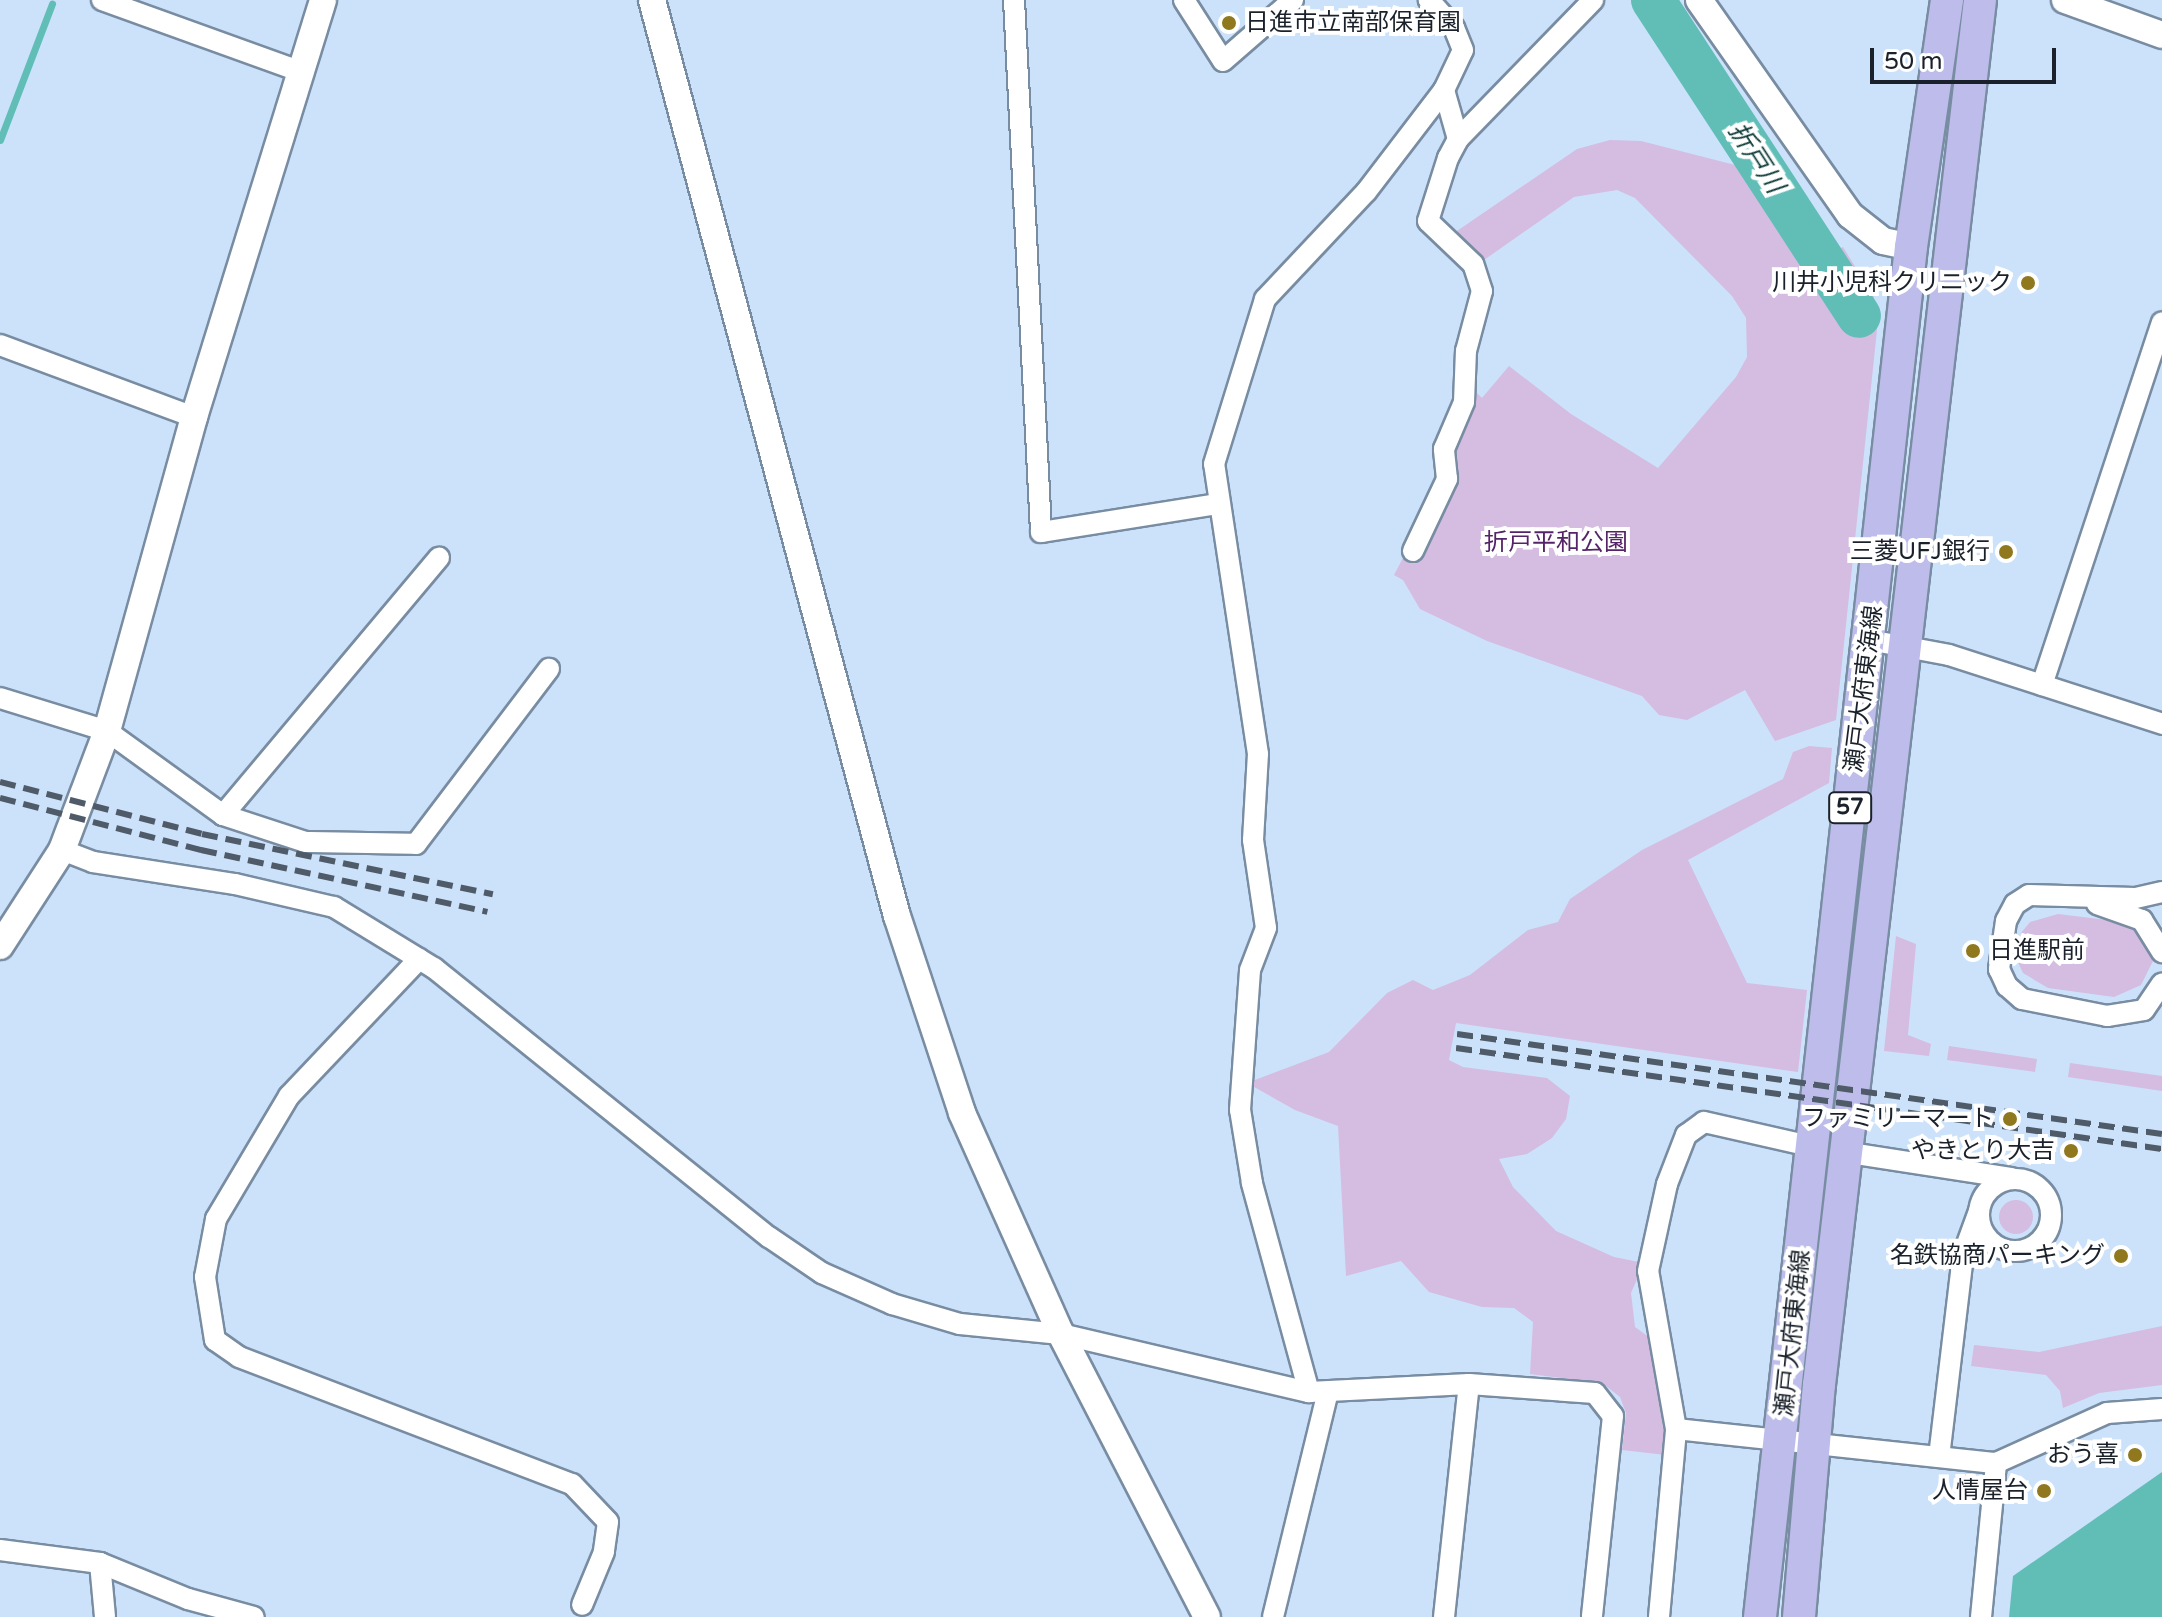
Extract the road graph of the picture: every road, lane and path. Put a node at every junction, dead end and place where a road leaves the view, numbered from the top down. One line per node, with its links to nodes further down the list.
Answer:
1 (102, 0): 14 (street)
2 (323, 0): 14 (street)
3 (652, 0): 43 (street)
4 (1014, 0): 21 (street)
5 (1184, 0): 6 (street)
6 (1293, 0)
7 (1429, 0): 15 (street)
8 (1593, 0): 16 (street)
9 (1699, 0): 17 (street)
10 (1947, 0): 17 (main road, 瀬戸大府東海線 / 57)
11 (1980, 0): 25 (main road, 瀬戸大府東海線 / 57)
12 (2065, 0): 13 (street)
13 (2162, 35)
14 (302, 72): 20 (street)
15 (1444, 90): 16 (street); 21 (street)
16 (1458, 139): 22 (street)
17 (1911, 247): 24 (main road, 瀬戸大府東海線 / 57)
18 (2162, 322): 27 (street)
19 (0, 345): 20 (street)
20 (194, 417): 30 (street)
21 (1218, 504): 45 (street)
22 (1413, 551)
23 (439, 558): 31 (street)
24 (1869, 640): 25 (street); 39 (main road, 瀬戸大府東海線 / 57)
25 (1906, 644): 27 (street); 40 (main road, 瀬戸大府東海線 / 57)
26 (549, 669): 31 (street)
27 (2042, 685): 29 (street)
28 (0, 698): 30 (street)
29 (2162, 724)
30 (107, 731): 31 (street); 32 (street)
31 (223, 815)
32 (62, 850): 35 (street); 37 (street)
33 (2162, 892): 34 (street)
34 (2075, 894): 36 (street); 38 (street)
35 (0, 946)
36 (2162, 952)
37 (419, 959): 43 (street); 54 (street)
38 (2162, 983)
39 (1814, 1147): 47 (street); 48 (main road, 瀬戸大府東海線 / 57)
40 (1850, 1153): 41 (street); 49 (main road, 瀬戸大府東海線 / 57)
41 (2019, 1179): 42 (street); 42 (street)
42 (1979, 1211): 50 (street)
43 (1061, 1334): 45 (street); 58 (street)
44 (1469, 1384): 45 (street); 60 (street); 61 (street)
45 (1318, 1392): 59 (street)
46 (2162, 1409): 51 (street)
47 (1676, 1429): 48 (street); 62 (street)
48 (1781, 1439): 49 (street); 63 (main road, 瀬戸大府東海線 / 57)
49 (1815, 1443): 50 (street); 64 (main road, 瀬戸大府東海線 / 57)
50 (1939, 1457): 51 (street)
51 (1996, 1463): 65 (street)
52 (0, 1550): 53 (street)
53 (100, 1563): 55 (street); 56 (street)
54 (582, 1605)
55 (189, 1608): 57 (street)
56 (105, 1617)
57 (254, 1617)
58 (1207, 1617)
59 (1273, 1617)
60 (1444, 1617)
61 (1592, 1617)
62 (1659, 1617)
63 (1760, 1617)
64 (1799, 1617)
65 (1981, 1617)

